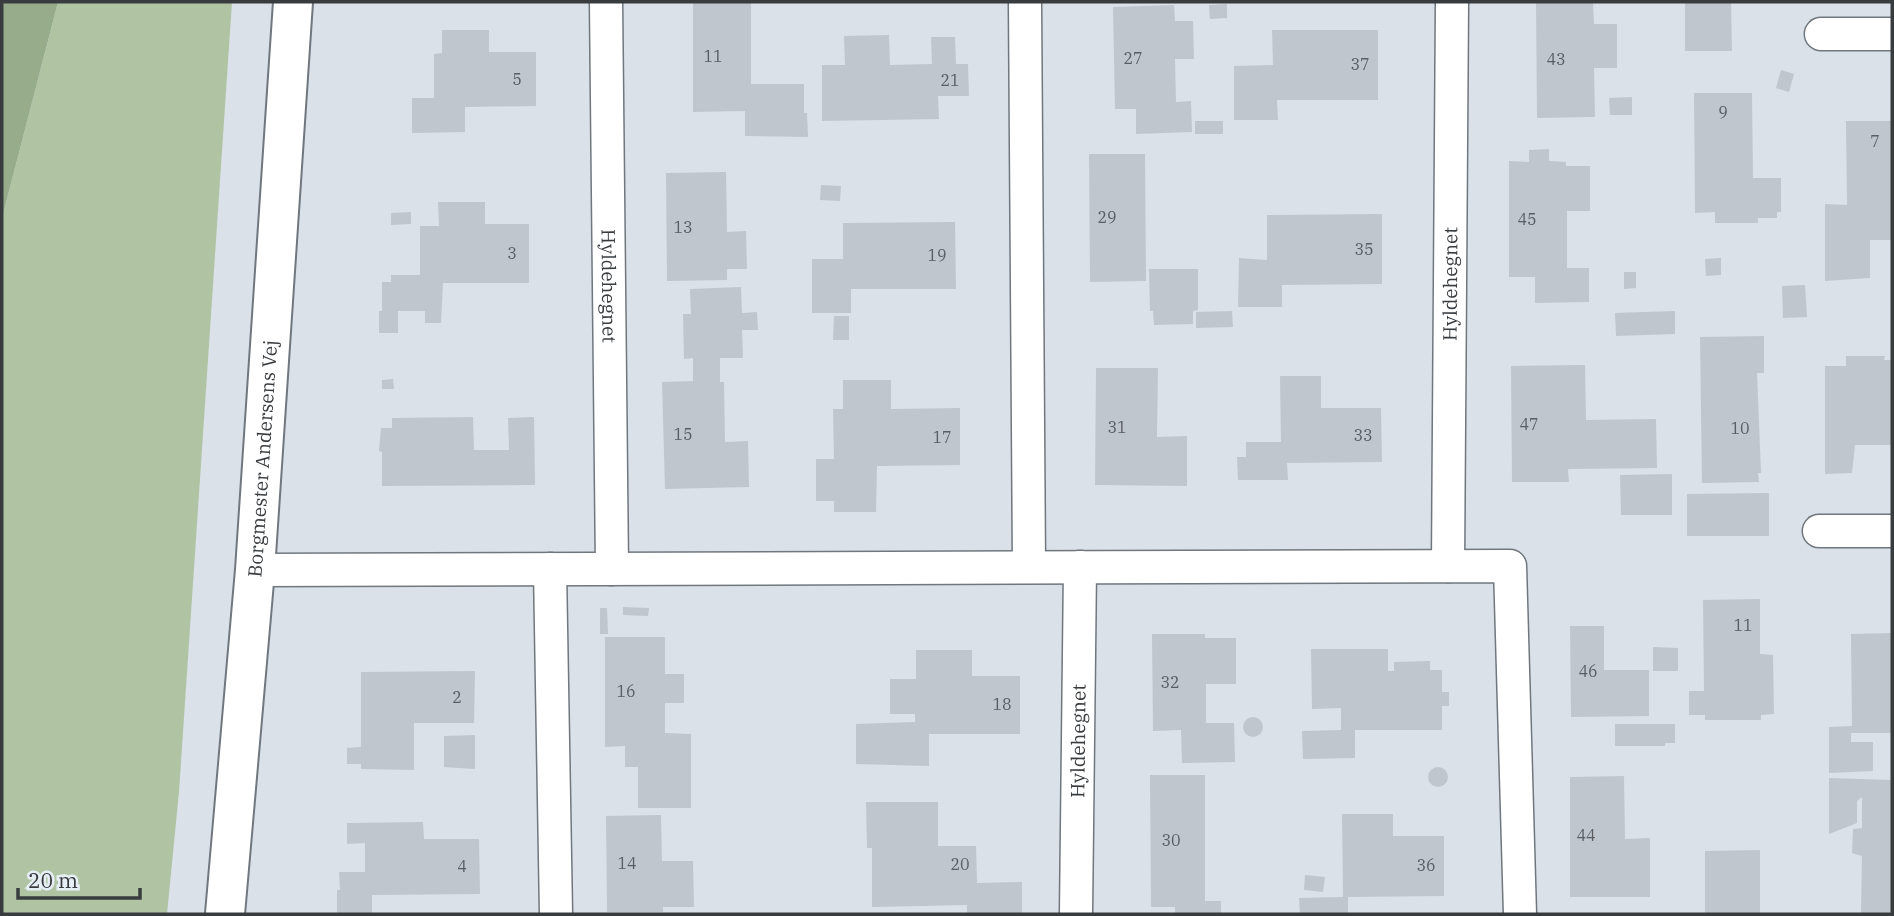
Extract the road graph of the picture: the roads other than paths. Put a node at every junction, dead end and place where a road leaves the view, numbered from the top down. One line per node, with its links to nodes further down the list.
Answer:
1 (293, 2): 14 (street, Borgmester Andersens Vej)
2 (606, 2): 13 (street, Hyldehegnet)
3 (1025, 2): 10 (street)
4 (1452, 2): 9 (street, Hyldehegnet)
5 (1821, 34): 6 (street)
6 (1892, 34)
7 (1819, 531): 8 (street)
8 (1892, 531)
9 (1448, 566): 11 (street); 18 (street)
10 (1029, 567): 11 (street); 13 (street)
11 (1080, 567): 17 (street, Hyldehegnet)
12 (550, 569): 13 (street); 14 (street); 16 (street)
13 (612, 569)
14 (255, 570): 15 (street, Borgmester Andersens Vej)
15 (225, 914)
16 (556, 914)
17 (1076, 914)
18 (1520, 914)

